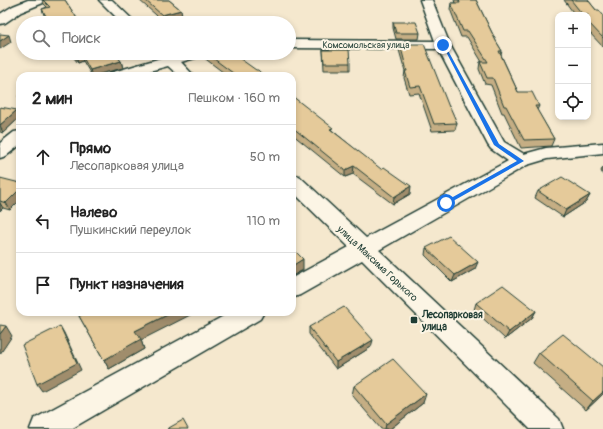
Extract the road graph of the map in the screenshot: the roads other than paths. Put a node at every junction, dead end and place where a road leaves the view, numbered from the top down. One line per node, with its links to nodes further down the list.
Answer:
1 (39, 0): 5 (street)
2 (105, 0): 4 (street)
3 (426, 0): 7 (street)
4 (122, 16)
5 (0, 20)
6 (296, 44): 7 (street, Комсомольская улица)
7 (443, 45): 15 (street)
8 (157, 60): 10 (street)
9 (171, 60): 11 (street)
10 (125, 72)
11 (183, 72)
12 (16, 139): 14 (street)
13 (603, 148): 15 (street)
14 (0, 152)
15 (521, 161): 17 (street)
16 (296, 184): 17 (street, улица Максима Горького)
17 (363, 249): 18 (street); 21 (street, улица Максима Горького)
18 (296, 287)
19 (245, 316): 20 (street)
20 (44, 429)
21 (549, 429)

